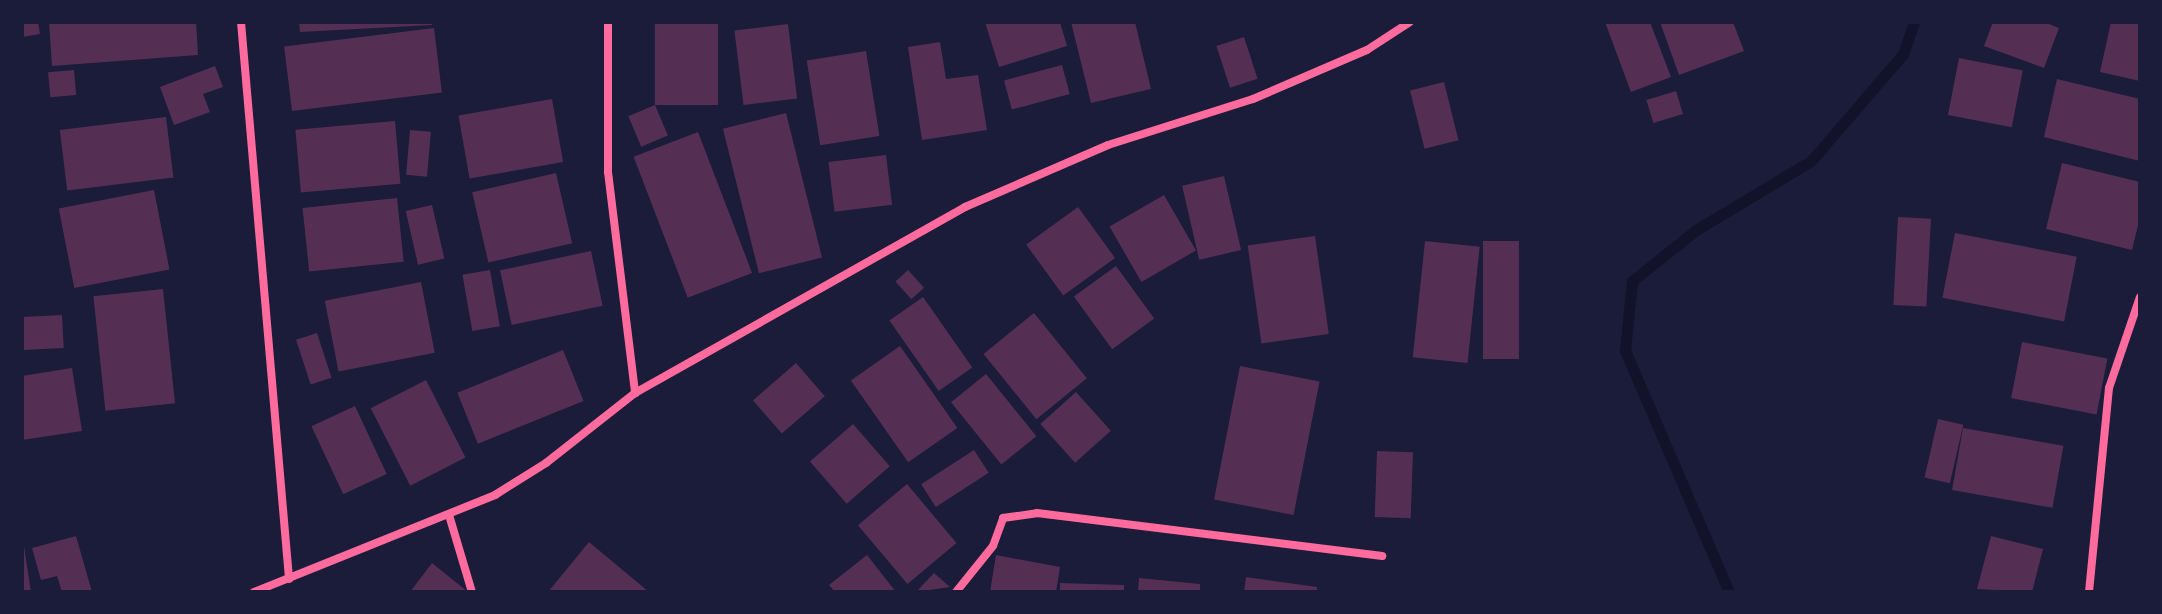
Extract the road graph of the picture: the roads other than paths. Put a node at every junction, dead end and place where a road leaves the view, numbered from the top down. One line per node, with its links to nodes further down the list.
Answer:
1 (241, 22): 8 (street)
2 (608, 22): 5 (street)
3 (1410, 22): 5 (street)
4 (2140, 297): 12 (street)
5 (635, 393): 6 (street)
6 (449, 515): 8 (street); 10 (street)
7 (1382, 556): 11 (street)
8 (289, 579): 9 (street)
9 (254, 592)
10 (472, 592)
11 (956, 592)
12 (2089, 592)

